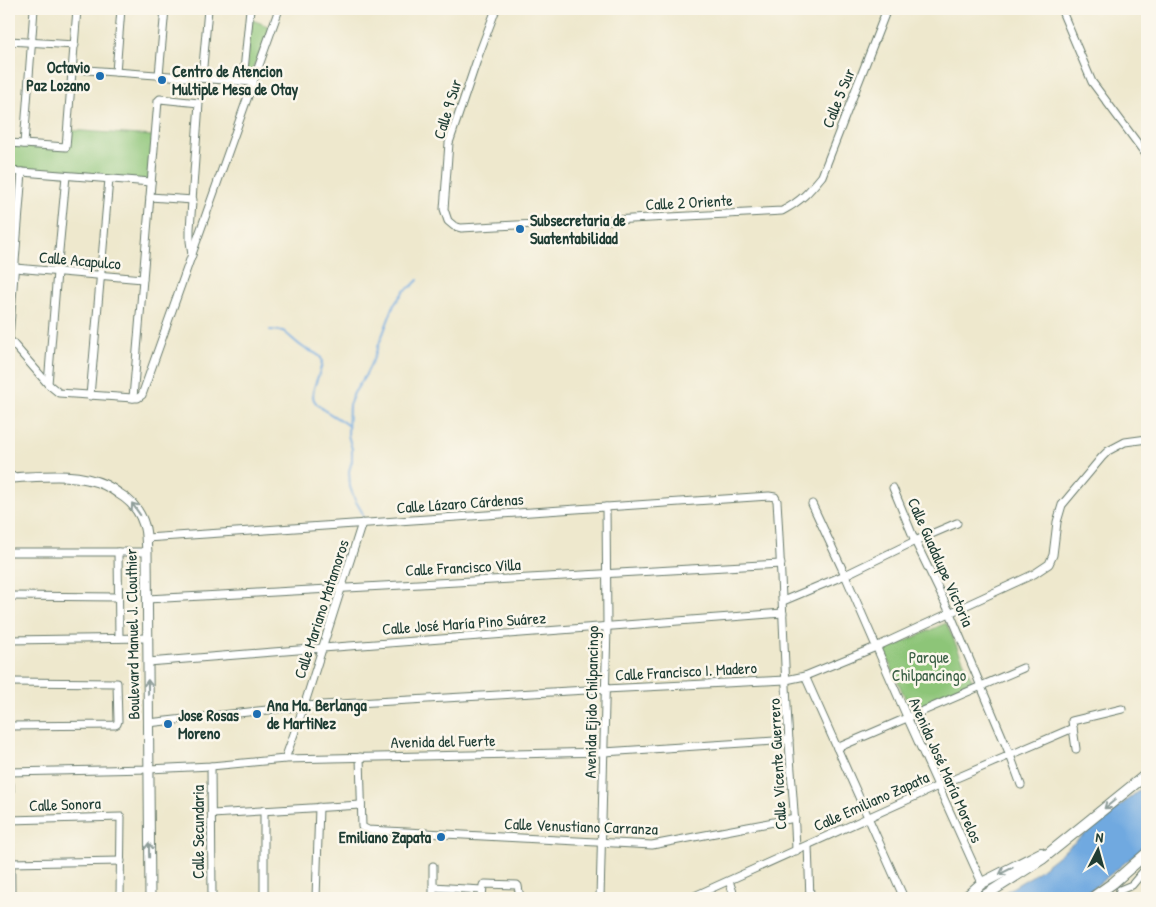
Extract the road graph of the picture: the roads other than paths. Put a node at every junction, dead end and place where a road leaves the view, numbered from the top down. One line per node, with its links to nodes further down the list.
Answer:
1 (34, 9): 12 (street)
2 (77, 9): 13 (street)
3 (121, 9): 15 (street)
4 (164, 9): 16 (street)
5 (208, 9): 17 (street)
6 (250, 9): 18 (street)
7 (279, 9): 19 (street)
8 (496, 9): 31 (street, Calle 9 Sur)
9 (887, 9): 28 (street, Calle 5 Sur)
10 (1061, 9): 22 (street)
11 (9, 41): 12 (street)
12 (32, 43): 13 (street); 21 (street)
13 (75, 45): 14 (street)
14 (73, 69): 15 (street); 21 (street)
15 (116, 72): 16 (street)
16 (159, 75): 17 (street)
17 (202, 78): 18 (street)
18 (243, 81): 19 (street)
19 (254, 82): 32 (street)
20 (9, 143): 21 (street)
21 (24, 144)
22 (1147, 156)
23 (9, 172): 24 (street)
24 (22, 172): 25 (street); 33 (street)
25 (66, 176): 26 (street); 34 (street)
26 (109, 179): 27 (street); 35 (street)
27 (151, 182): 29 (street); 30 (street)
28 (808, 193): 31 (street, Calle 2 Oriente)
29 (150, 197): 30 (street); 36 (street)
30 (193, 200): 32 (street)
31 (448, 221)
32 (192, 255): 40 (street)
33 (15, 268): 34 (street, Calle Acapulco); 37 (street)
34 (57, 272): 35 (street, Calle Acapulco); 38 (street)
35 (100, 276): 36 (street, Calle Acapulco); 39 (street)
36 (143, 279): 40 (street)
37 (9, 339): 38 (street)
38 (48, 384): 39 (street)
39 (90, 396): 40 (street)
40 (136, 398)
41 (1147, 439): 63 (street, Calle Francisco I. Madero)
42 (9, 478): 49 (main road, Boulevard Manuel J. Clouthier, one-way to 42)
43 (893, 488): 50 (street, Calle Guadalupe Victoria)
44 (775, 497): 46 (street, Calle Lázaro Cárdenas); 54 (street, Calle Vicente Guerrero)
45 (812, 504): 56 (street, Avenida José María Morelos)
46 (606, 507): 47 (street, Calle Lázaro Cárdenas); 55 (street, Avenida Ejido Chilpancingo)
47 (362, 523): 49 (street, Calle Lázaro Cárdenas); 57 (street, Calle Mariano Matamoros)
48 (957, 523): 50 (street)
49 (146, 538): 53 (main road, Boulevard Manuel J. Clouthier)
50 (914, 541): 56 (street); 63 (street, Calle Guadalupe Victoria)
51 (9, 552): 52 (street)
52 (118, 552): 53 (street); 59 (street)
53 (147, 552): 60 (main road, Boulevard Manuel J. Clouthier)
54 (781, 564): 55 (street, Calle Francisco Villa); 61 (street, Calle Vicente Guerrero)
55 (607, 573): 57 (street, Calle Francisco Villa); 64 (street, Avenida Ejido Chilpancingo)
56 (845, 575): 61 (street); 68 (street, Avenida José María Morelos)
57 (342, 588): 60 (street, Calle Francisco Villa); 69 (street, Calle Mariano Matamoros)
58 (9, 596): 59 (street)
59 (118, 597): 65 (street)
60 (147, 599): 66 (main road, Boulevard Manuel J. Clouthier)
61 (783, 601): 62 (street, Calle Vicente Guerrero)
62 (783, 613): 64 (street, Calle José María Pino Suárez); 73 (street, Calle Vicente Guerrero)
63 (950, 613): 68 (street, Calle Francisco I. Madero); 75 (street, Calle Guadalupe Victoria)
64 (607, 626): 69 (street, Calle José María Pino Suárez); 76 (street, Avenida Ejido Chilpancingo)
65 (118, 638): 66 (street); 67 (street)
66 (147, 638): 70 (main road, Boulevard Manuel J. Clouthier)
67 (9, 640)
68 (876, 647): 72 (street, Calle Francisco I. Madero); 79 (street, Avenida José María Morelos)
69 (323, 648): 70 (street, Calle José María Pino Suárez); 77 (street, Calle Mariano Matamoros)
70 (148, 662): 80 (main road, Boulevard Manuel J. Clouthier, one-way to 70)
71 (1023, 668): 75 (street)
72 (805, 676): 73 (street, Calle Francisco I. Madero); 84 (street)
73 (786, 680): 76 (street, Calle Francisco I. Madero); 83 (street, Calle Vicente Guerrero)
74 (9, 682): 81 (street)
75 (980, 686): 79 (street); 87 (street, Calle Guadalupe Victoria)
76 (605, 689): 77 (street, Calle Francisco I. Madero); 86 (street, Avenida Ejido Chilpancingo)
77 (304, 706): 80 (street, Calle Francisco I. Madero); 89 (street, Calle Mariano Matamoros)
78 (1122, 709): 82 (street, Calle Emiliano Zapata)
79 (907, 717): 84 (street); 96 (street, Avenida José María Morelos)
80 (148, 723): 91 (main road, Boulevard Manuel J. Clouthier)
81 (9, 726)
82 (1073, 728): 85 (street); 87 (street, Calle Emiliano Zapata)
83 (789, 740): 86 (street, Avenida del Fuerte); 101 (street, Calle Vicente Guerrero)
84 (837, 748): 102 (street)
85 (1076, 749)
86 (604, 752): 88 (street, Avenida del Fuerte); 104 (street, Avenida Ejido Chilpancingo)
87 (1010, 755): 95 (street, Calle Guadalupe Victoria); 96 (street, Calle Emiliano Zapata)
88 (360, 757): 89 (street, Avenida del Fuerte); 97 (street)
89 (285, 759): 90 (street, Avenida del Fuerte)
90 (211, 766): 91 (street, Avenida del Fuerte); 100 (street, Calle Secundaria)
91 (149, 770): 92 (street, Avenida del Fuerte); 119 (main road, Boulevard Manuel J. Clouthier, one-way to 91)
92 (9, 772)
93 (1147, 774): 105 (highway, one-way to 105)
94 (9, 784): 103 (main road)
95 (1021, 785)
96 (938, 786): 102 (street, Calle Emiliano Zapata); 114 (street, Avenida José María Morelos)
97 (361, 805): 98 (street); 104 (street, Calle Venustiano Carranza)
98 (319, 807): 99 (street); 122 (street)
99 (264, 810): 100 (street); 121 (street)
100 (212, 814): 120 (street, Calle Secundaria)
101 (795, 818): 104 (street, Calle Venustiano Carranza); 107 (street, Calle Vicente Guerrero)
102 (867, 818): 106 (street, Calle Emiliano Zapata); 130 (street)
103 (9, 820): 109 (street, Calle Sonora); 110 (main road)
104 (602, 842): 126 (street, Avenida Ejido Chilpancingo)
105 (1061, 844): 114 (highway, one-way to 114); 132 (highway)
106 (808, 846): 107 (street, Calle Emiliano Zapata); 129 (street)
107 (796, 851): 113 (street, Calle Emiliano Zapata)
108 (1147, 853): 133 (highway)
109 (121, 861): 110 (street); 118 (street)
110 (10, 864): 117 (main road)
111 (433, 866): 115 (street)
112 (1147, 867): 134 (street)
113 (729, 881): 127 (street, Calle Emiliano Zapata); 128 (street)
114 (982, 883): 131 (highway)
115 (433, 887): 116 (street); 123 (street)
116 (482, 890): 124 (street); 125 (street)
117 (10, 898)
118 (120, 898)
119 (150, 898)
120 (212, 898)
121 (264, 898)
122 (316, 898)
123 (433, 898)
124 (482, 898)
125 (520, 898)
126 (600, 898)
127 (690, 898)
128 (735, 898)
129 (810, 898)
130 (904, 898)
131 (965, 898)
132 (981, 898)
133 (1092, 898)
134 (1121, 898)

